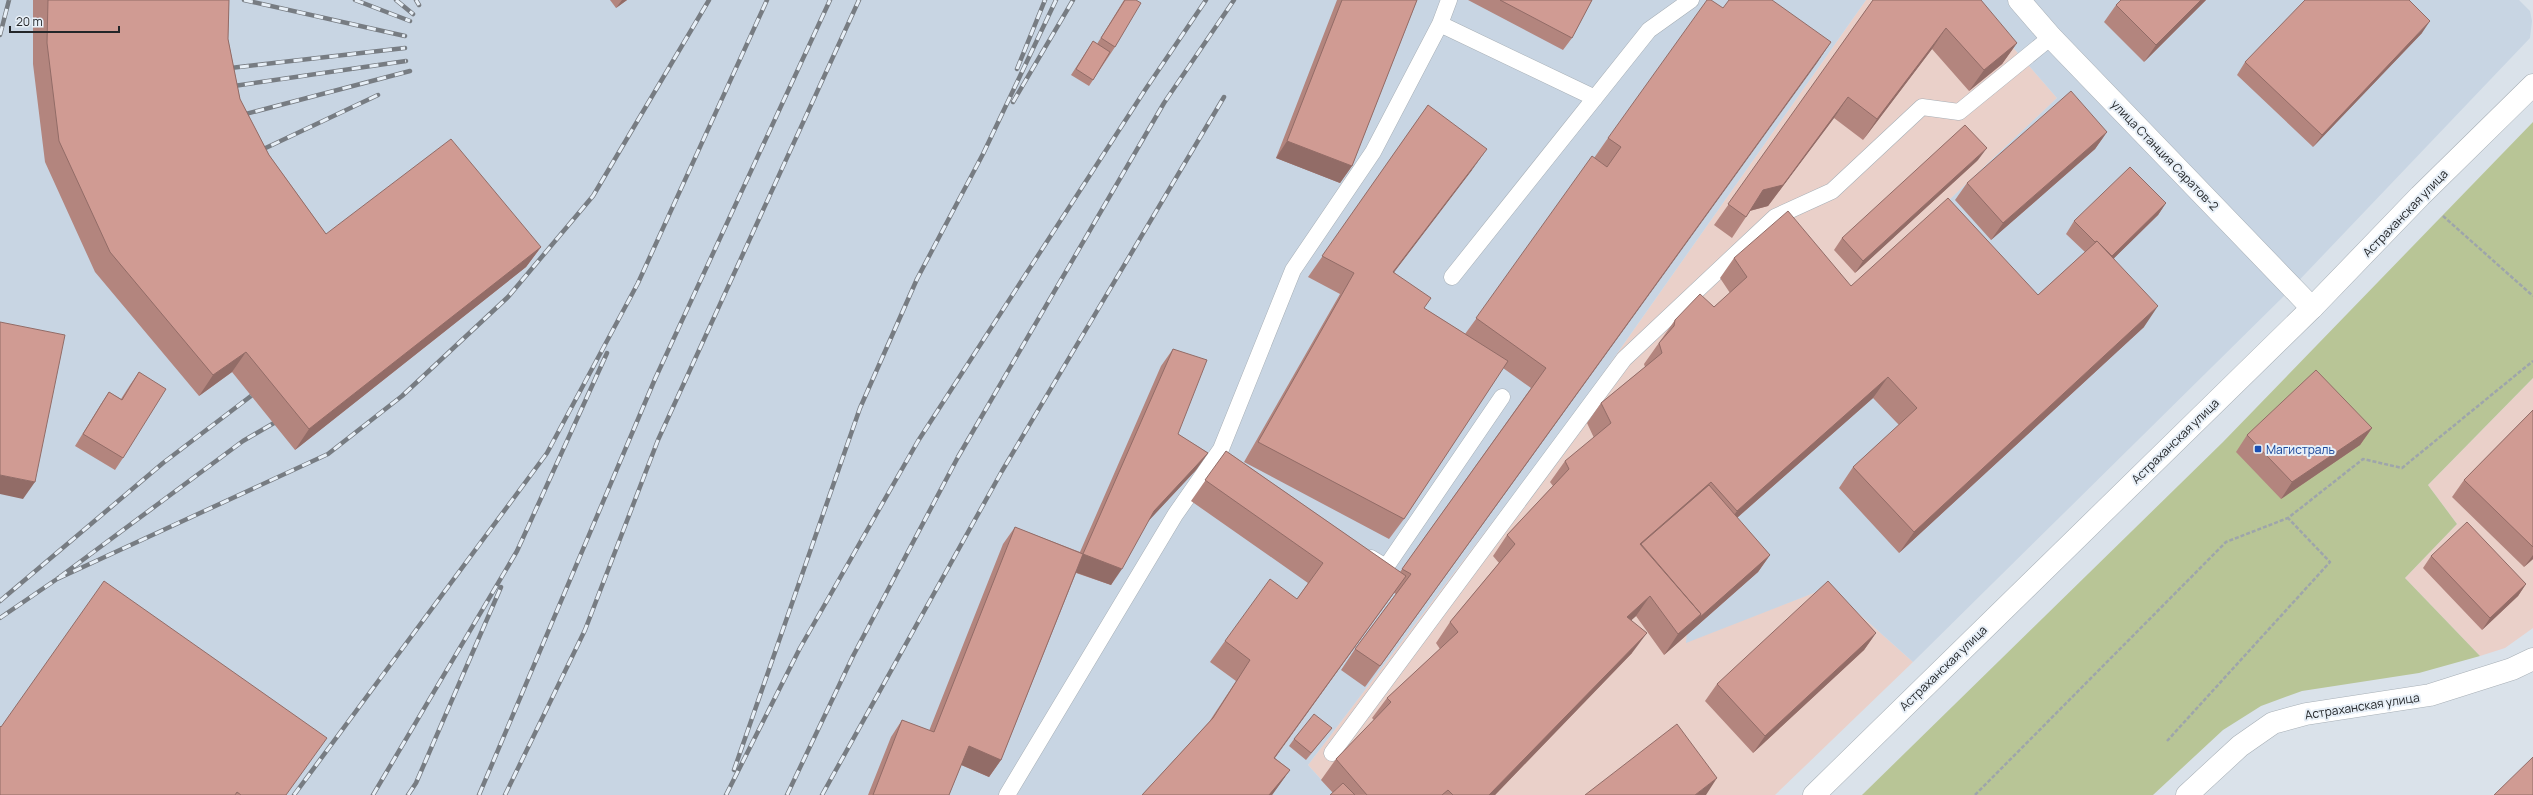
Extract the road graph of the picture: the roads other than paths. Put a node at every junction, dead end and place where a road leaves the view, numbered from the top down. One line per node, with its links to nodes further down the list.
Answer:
1 (1448, 0): 4 (lane)
2 (1691, 0): 7 (lane)
3 (2019, 0): 5 (main road, улица Станция Саратов-2)
4 (1440, 24): 7 (lane); 15 (lane)
5 (2051, 38): 9 (main road, улица Станция Саратов-2); 13 (lane)
6 (2533, 85): 9 (main road, Астраханская улица)
7 (1595, 98): 8 (lane)
8 (1452, 277)
9 (2312, 308): 16 (main road, Астраханская улица)
10 (1502, 397): 11 (lane)
11 (1360, 551)
12 (2533, 659): 14 (main road, Астраханская улица)
13 (1332, 753)
14 (2194, 793)
15 (1007, 795)
16 (1814, 795)

